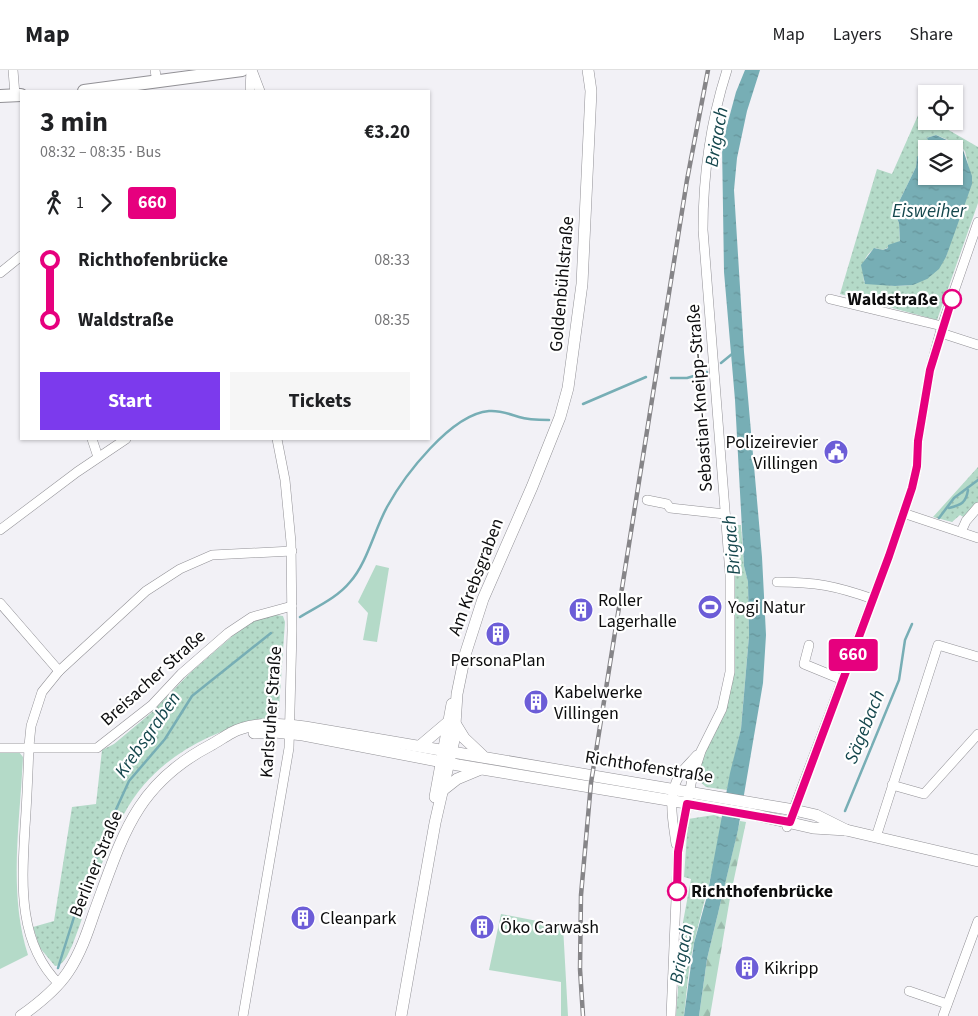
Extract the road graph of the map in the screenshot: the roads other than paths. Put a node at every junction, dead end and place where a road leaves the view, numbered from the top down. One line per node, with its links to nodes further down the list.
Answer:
1 (13, 70): 12 (street)
2 (242, 70): 7 (main road)
3 (252, 70): 9 (street); 10 (street)
4 (588, 70): 11 (street, Goldenbühlstraße)
5 (595, 70): 11 (street, Goldenbühlstraße)
6 (726, 70): 28 (street, Sebastian-Kneipp-Straße)
7 (156, 76): 8 (main road)
8 (89, 90)
9 (250, 90)
10 (260, 90)
11 (591, 91): 24 (street, Goldenbühlstraße)
12 (18, 95): 13 (main road)
13 (0, 96)
14 (978, 222): 18 (street)
15 (20, 257): 16 (street)
16 (0, 273)
17 (830, 298): 18 (street)
18 (941, 329): 19 (street); 27 (street)
19 (978, 345)
20 (92, 440): 23 (street)
21 (124, 440): 23 (street)
22 (277, 440): 32 (street, Karlsruher Straße)
23 (98, 457): 29 (street)
24 (537, 475): 41 (street, Am Krebsgraben)
25 (647, 500): 28 (street)
26 (978, 507): 30 (street)
27 (903, 513): 30 (street); 34 (street)
28 (725, 514): 48 (street, Sebastian-Kneipp-Straße)
29 (0, 530)
30 (961, 532): 31 (street)
31 (978, 538)
32 (292, 551): 36 (street, Karlsruher Straße); 39 (street)
33 (777, 582): 34 (street)
34 (873, 599): 40 (street)
35 (0, 603): 39 (street)
36 (292, 606): 42 (street, Karlsruher Straße); 45 (street, Breisacher Straße)
37 (808, 645): 40 (street)
38 (978, 657): 52 (street)
39 (59, 671): 45 (street)
40 (843, 680): 60 (street)
41 (452, 724): 44 (street); 47 (street, Am Krebsgraben); 49 (street)
42 (289, 729): 44 (street, Berliner Straße); 50 (street, Berliner Straße); 68 (street, Berliner Straße); 72 (street, Karlsruher Straße)
43 (978, 734): 52 (street)
44 (421, 745): 47 (street, Berliner Straße)
45 (29, 746): 46 (street, Breisacher Straße); 68 (street)
46 (0, 748)
47 (447, 750): 49 (street, Richthofenstraße); 50 (street, Am Krebsgraben)
48 (701, 751): 53 (street, Sebastian-Kneipp-Straße); 55 (street, Sebastian-Kneipp-Straße)
49 (484, 756): 53 (street, Richthofenstraße)
50 (444, 762): 51 (street, Richthofenstraße); 54 (street, Am Krebsgraben); 61 (street, Am Krebsgraben)
51 (481, 769): 54 (street); 56 (street, Richthofenstraße)
52 (892, 785): 64 (street)
53 (674, 788): 55 (street, Richthofenstraße); 56 (street, Sebastian-Kneipp-Straße)
54 (443, 790): 61 (street, Am Krebsgraben)
55 (689, 792): 57 (street, Richthofenstraße); 58 (street, Sebastian-Kneipp-Straße)
56 (672, 801): 58 (street, Richthofenstraße); 65 (street, Sebastian-Kneipp-Straße)
57 (716, 802): 58 (street, Richthofenstraße); 59 (street, Richthofenstraße)
58 (687, 804): 65 (street, Sebastian-Kneipp-Straße)
59 (753, 808): 60 (street, Richthofenstraße); 62 (street, Richthofenstraße)
60 (794, 810): 62 (street); 63 (street, Richthofenstraße)
61 (435, 823): 73 (street, Am Krebsgraben)
62 (789, 825): 63 (street, Richthofenstraße)
63 (846, 830): 64 (street, Richthofenstraße)
64 (876, 836): 66 (street, Richthofenstraße)
65 (678, 852): 74 (street, Sebastian-Kneipp-Straße)
66 (978, 861)
67 (978, 921): 70 (street)
68 (59, 984): 71 (street, Berliner Straße)
69 (909, 990): 70 (street)
70 (947, 1004): 75 (street)
71 (21, 1016)
72 (243, 1016)
73 (401, 1016)
74 (671, 1016)
75 (944, 1016)

